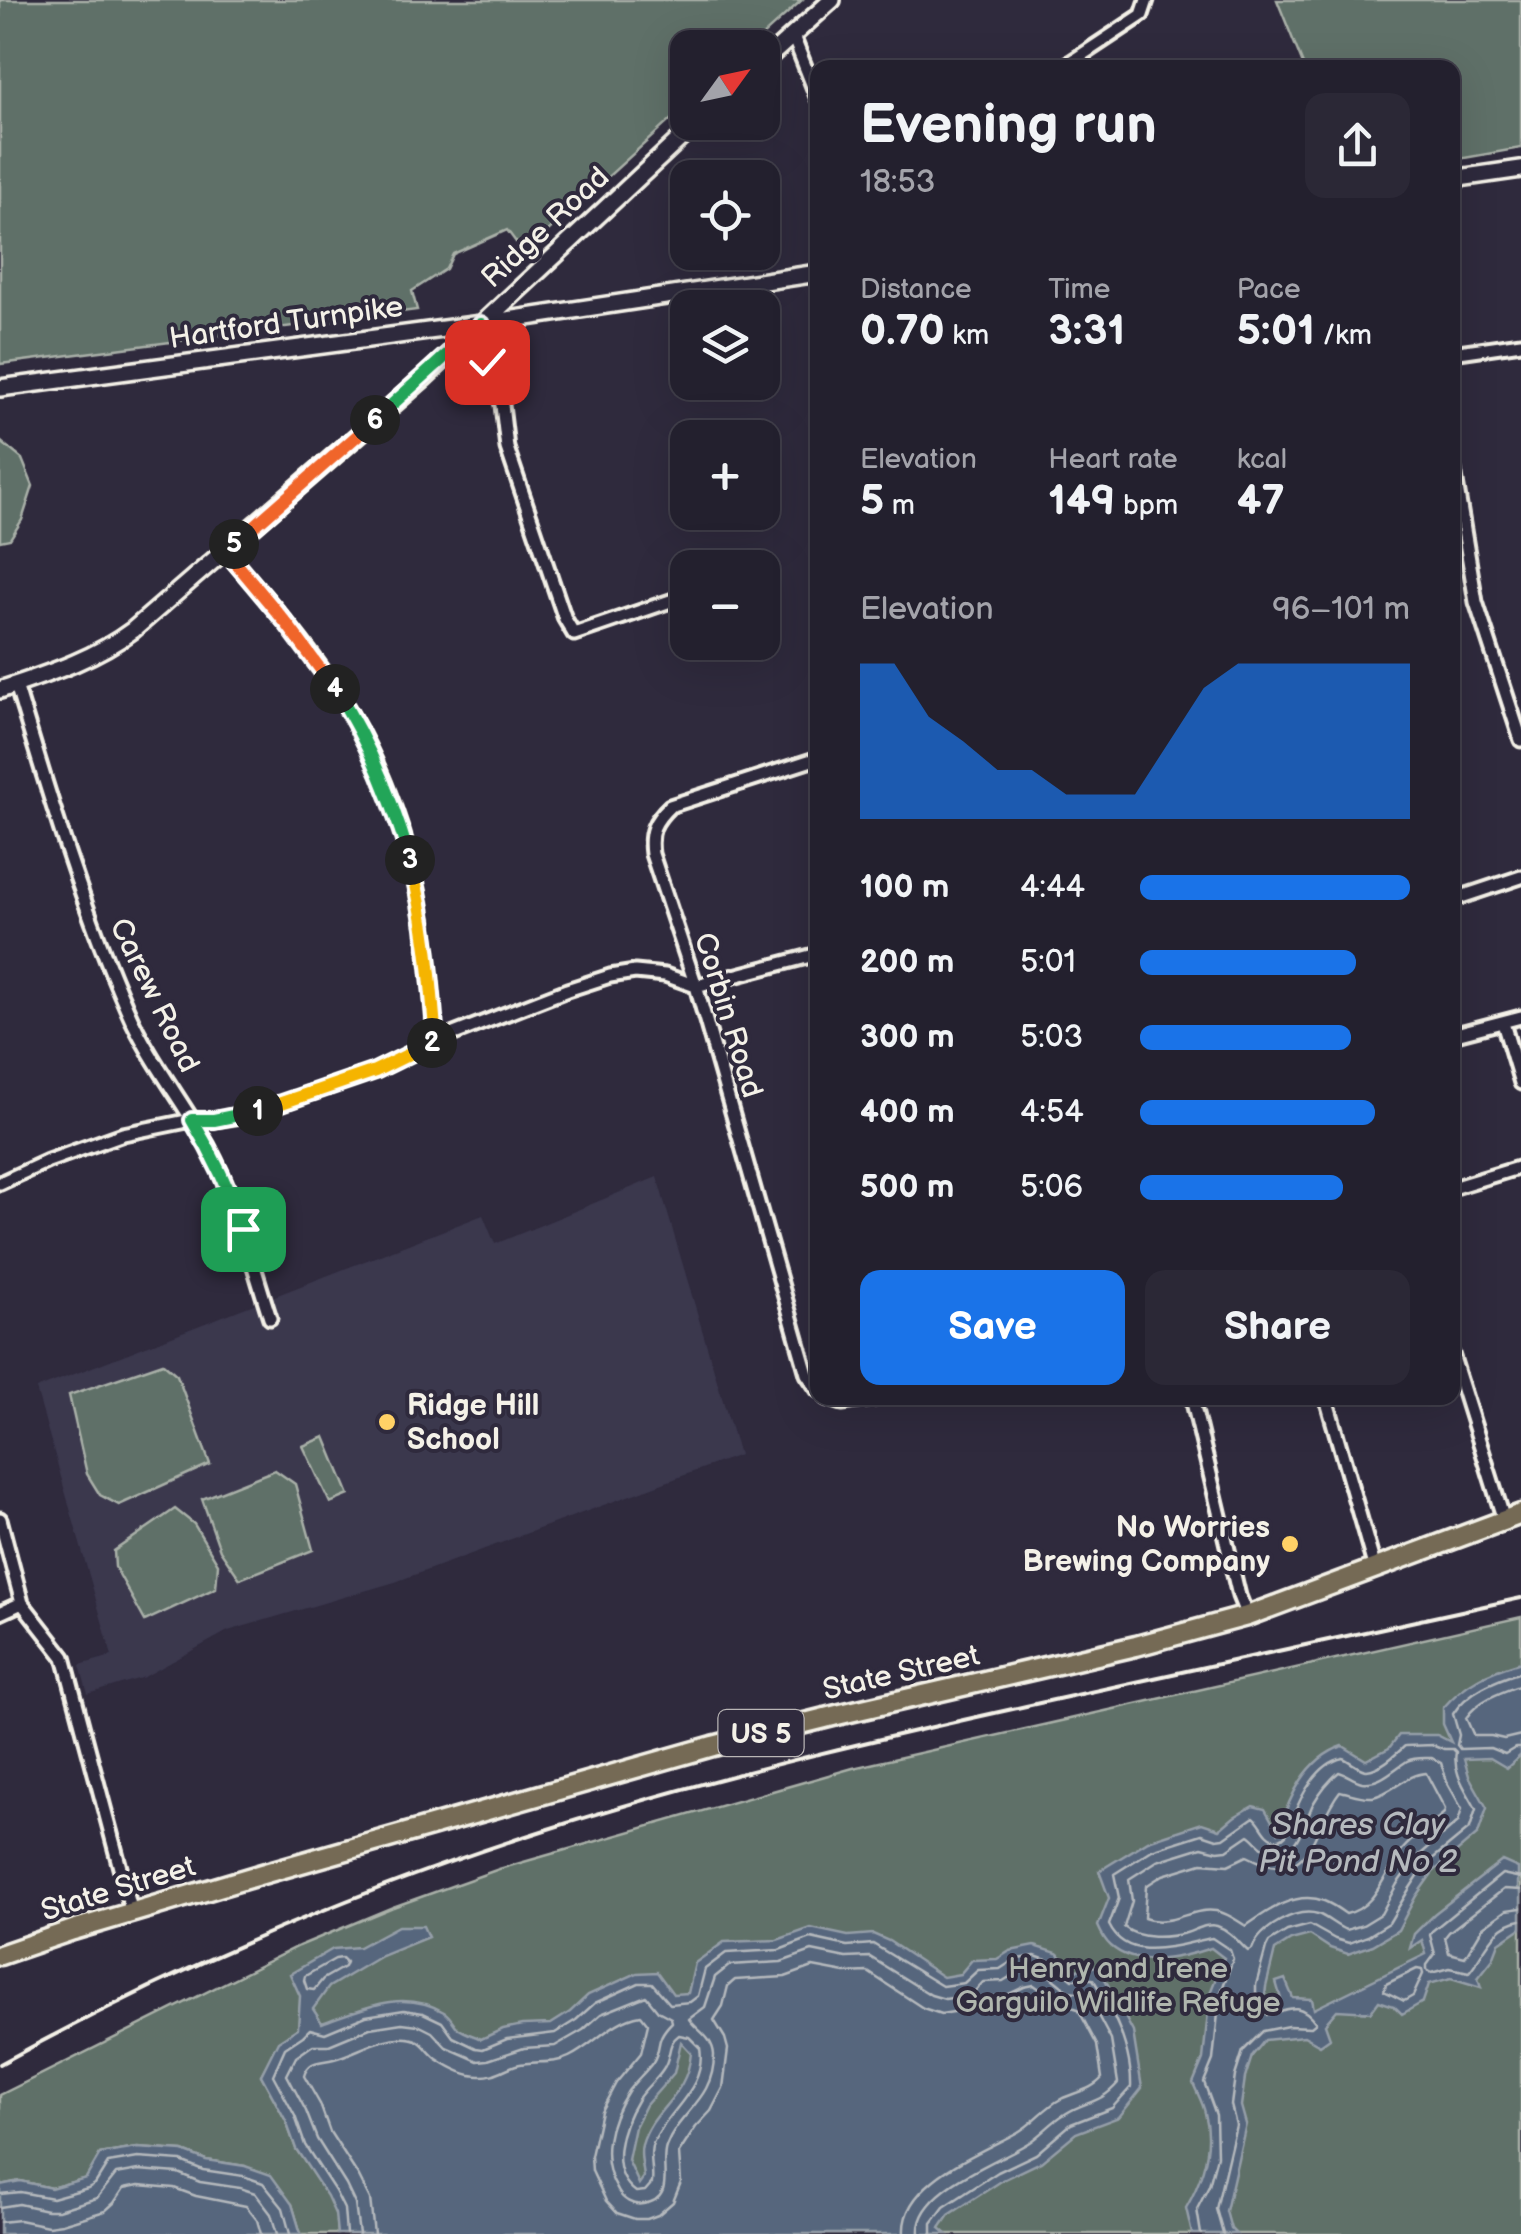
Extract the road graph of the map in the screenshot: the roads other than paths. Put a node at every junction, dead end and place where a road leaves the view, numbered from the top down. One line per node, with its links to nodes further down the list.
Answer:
1 (832, 0): 3 (main road)
2 (1147, 0): 5 (street)
3 (793, 36): 4 (main road); 6 (street)
4 (780, 47)
5 (1074, 60)
6 (810, 79)
7 (679, 140): 11 (main road, Ridge Road)
8 (1521, 169): 9 (main road)
9 (1460, 178)
10 (810, 274): 11 (main road, Hartford Turnpike)
11 (481, 324): 14 (main road, Hartford Turnpike); 16 (main road, Ridge Road); 17 (street)
12 (1521, 343): 13 (street)
13 (1460, 352)
14 (0, 388)
15 (1460, 506): 19 (street)
16 (226, 551): 18 (main road, Ridge Road); 28 (street)
17 (670, 601)
18 (8, 687): 30 (street, Carew Road)
19 (1521, 740)
20 (810, 760): 24 (street, Corbin Road)
21 (1521, 877): 22 (street)
22 (1460, 897)
23 (810, 956): 24 (street)
24 (696, 986): 28 (street); 36 (street, Corbin Road)
25 (1521, 1018): 26 (street)
26 (1503, 1023): 27 (street); 29 (street)
27 (1460, 1033)
28 (436, 1041): 30 (street)
29 (1521, 1083)
30 (192, 1120): 32 (street); 34 (street, Carew Road)
31 (1521, 1167): 33 (street)
32 (0, 1183)
33 (1460, 1186)
34 (270, 1318)
35 (1460, 1376): 39 (street)
36 (810, 1378)
37 (1194, 1405): 44 (street)
38 (1328, 1405): 41 (street)
39 (1512, 1517): 41 (main road, State Street / US 5)
40 (0, 1519): 42 (street)
41 (1376, 1569): 44 (main road, State Street / US 5)
42 (22, 1604): 43 (street); 45 (street)
43 (0, 1612)
44 (1247, 1616): 45 (main road, State Street / US 5)
45 (132, 1913): 46 (main road, State Street / US 5)
46 (0, 1955)

